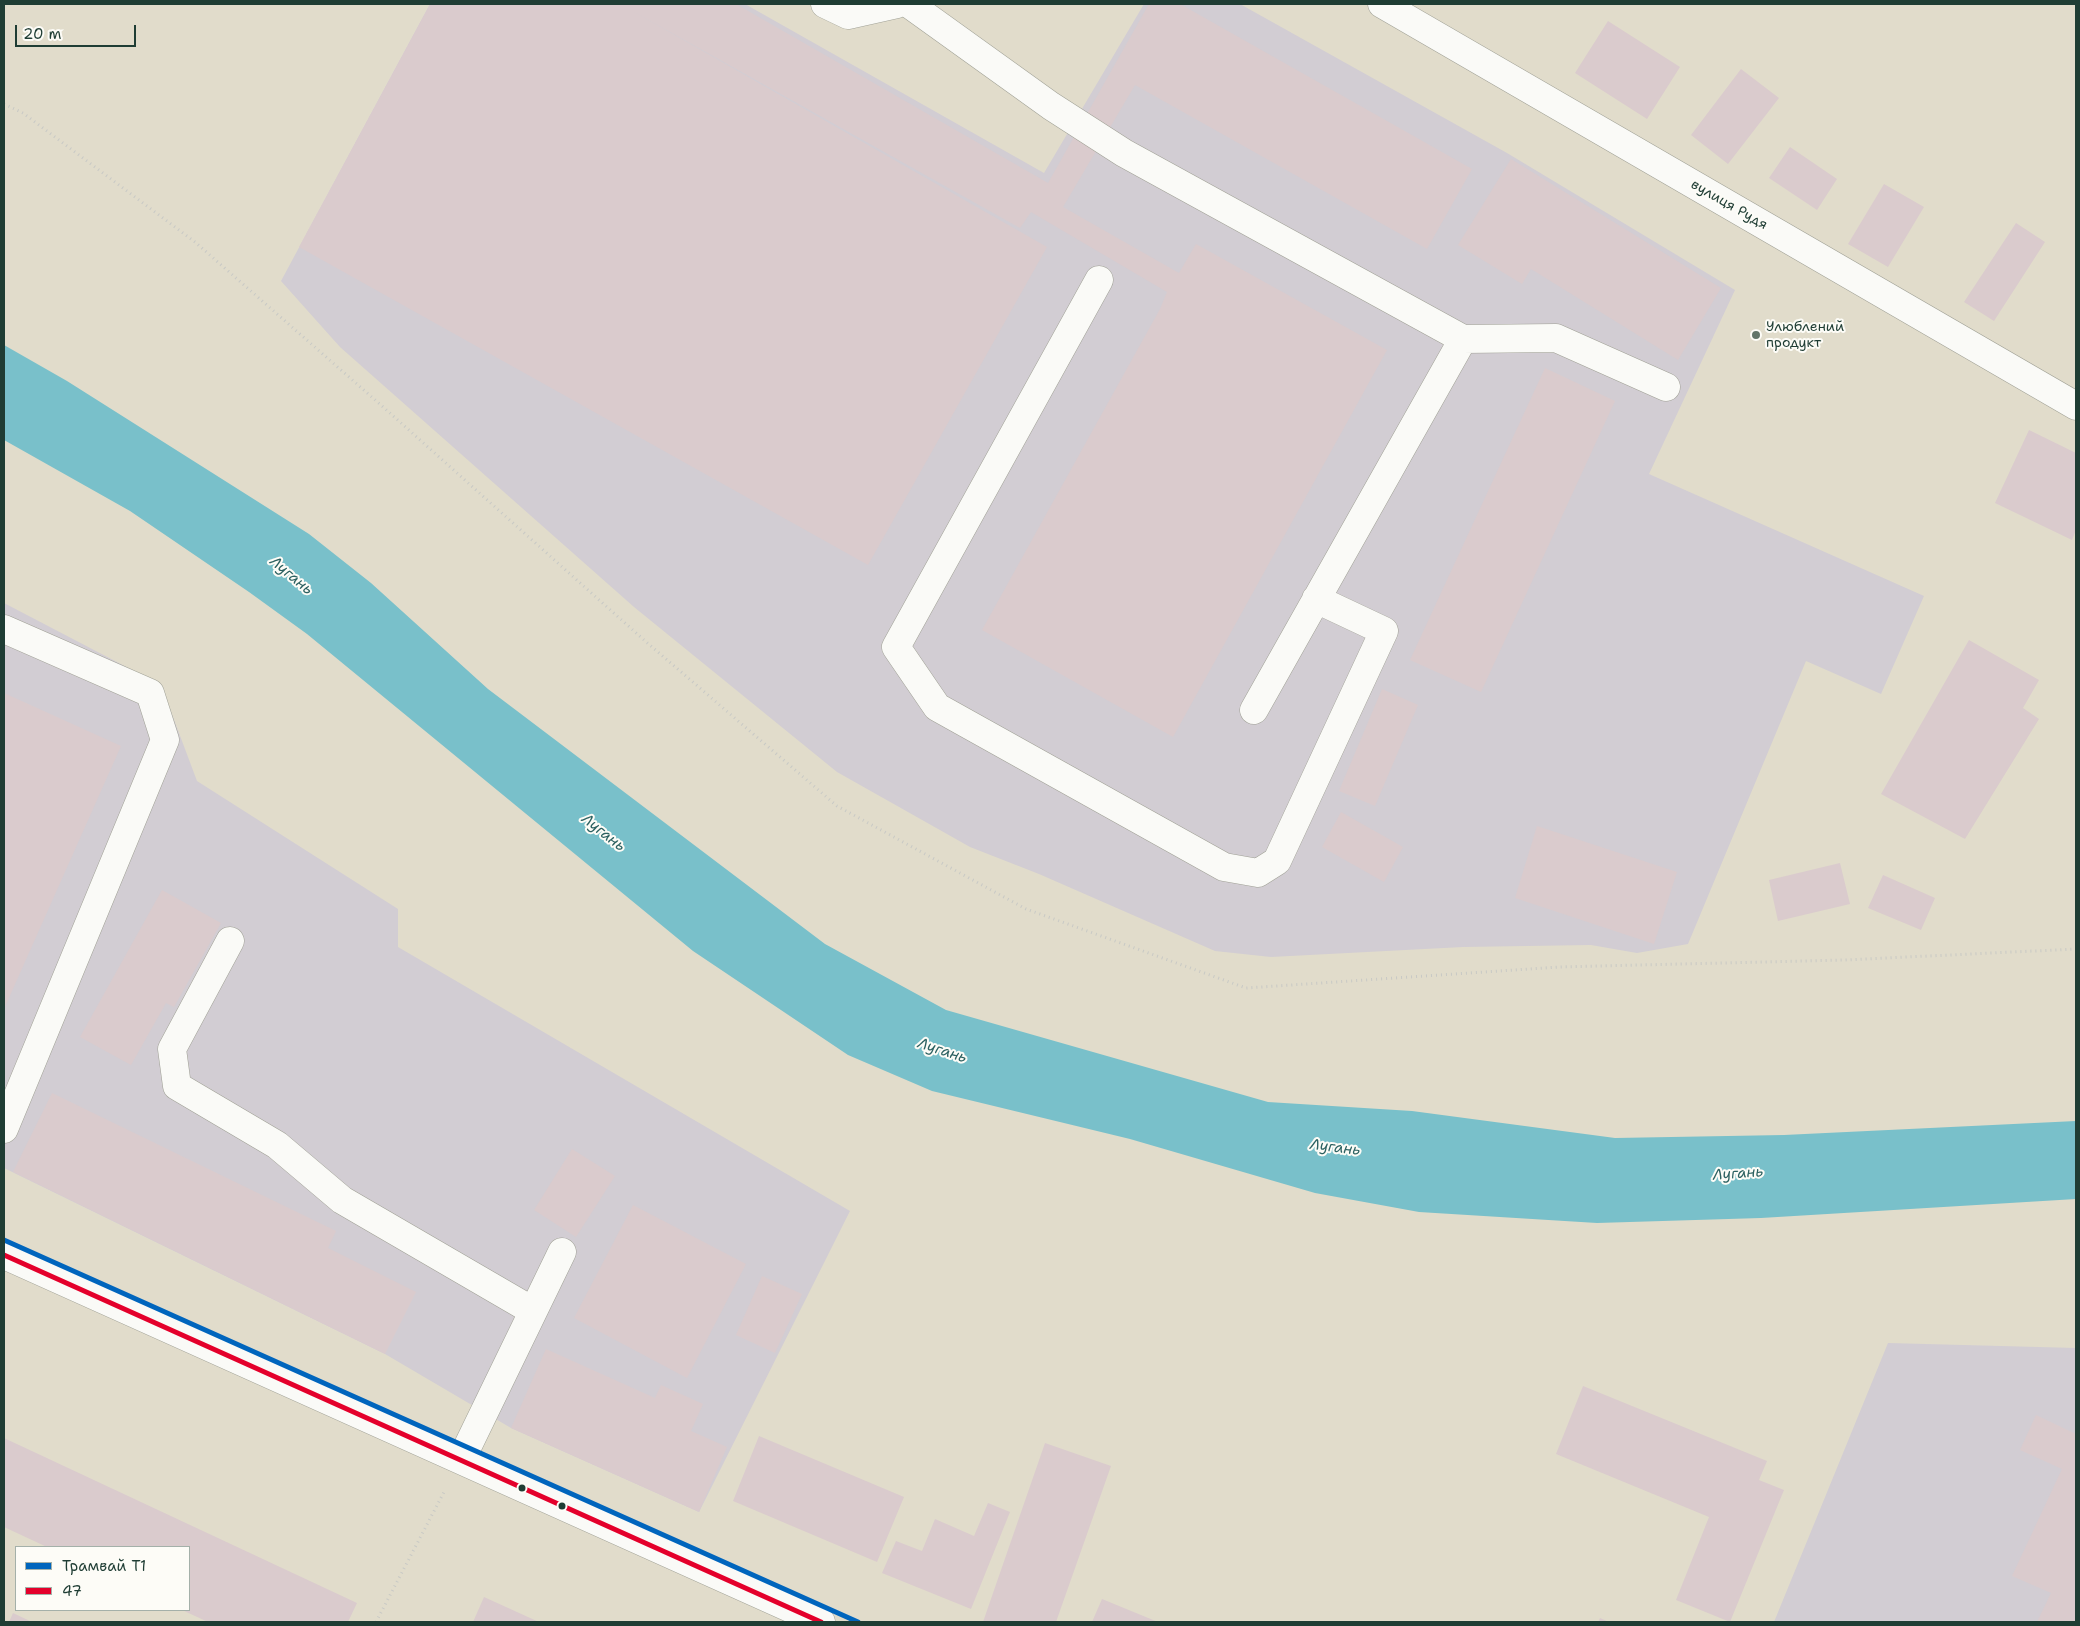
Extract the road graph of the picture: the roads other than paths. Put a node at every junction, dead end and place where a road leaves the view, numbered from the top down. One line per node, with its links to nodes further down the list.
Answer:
1 (825, 4): 2 (street)
2 (897, 4)
3 (909, 4): 6 (street)
4 (1382, 4): 8 (street, вулиця Рудя)
5 (1099, 280): 9 (street)
6 (1463, 339): 7 (street); 9 (street)
7 (1666, 386)
8 (2076, 406)
9 (1316, 599): 11 (street)
10 (4, 629): 13 (street)
11 (1254, 710)
12 (230, 941): 16 (street)
13 (4, 1129)
14 (562, 1252): 16 (street)
15 (4, 1255): 17 (street)
16 (533, 1311): 17 (street)
17 (460, 1460): 18 (street)
18 (821, 1622)

